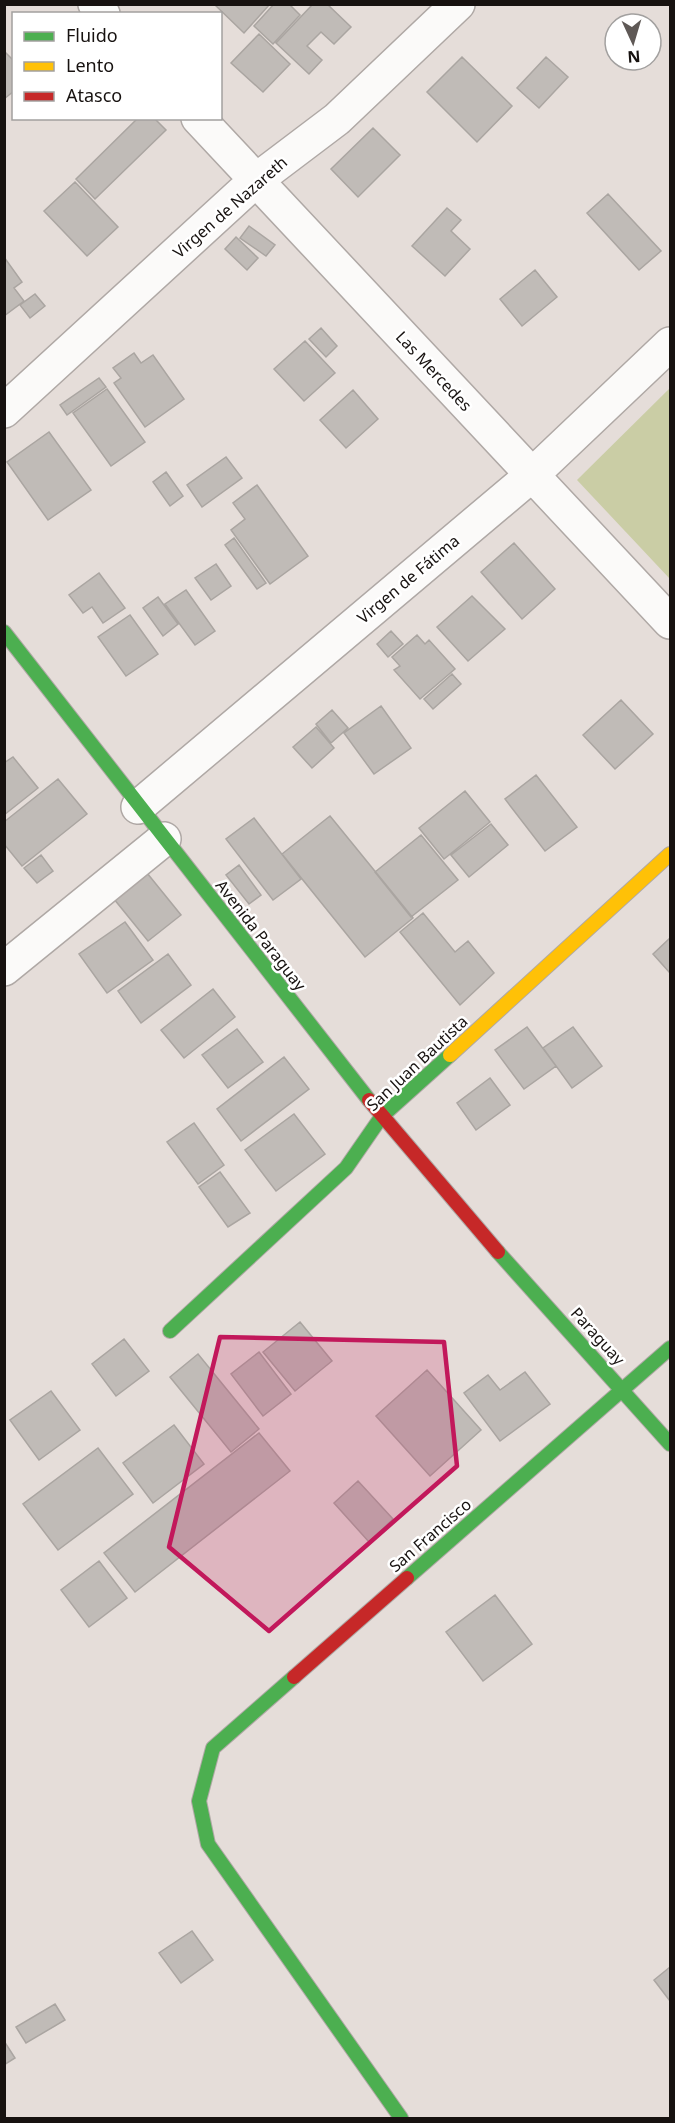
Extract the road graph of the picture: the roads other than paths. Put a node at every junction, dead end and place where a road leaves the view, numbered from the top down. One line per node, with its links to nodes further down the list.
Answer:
1 (458, 4): 3 (street, Virgen de Nazareth)
2 (200, 120): 3 (street, Las Mercedes)
3 (255, 181): 5 (street, Virgen de Nazareth); 6 (street, Las Mercedes)
4 (670, 344): 6 (street, Virgen de Fátima)
5 (4, 411)
6 (532, 475): 7 (street, Las Mercedes); 9 (street, Virgen de Fátima)
7 (670, 622)
8 (4, 632): 9 (street, Avenida Paraguay)
9 (138, 807): 10 (street, Avenida Paraguay)
10 (164, 839): 12 (street); 13 (street, Avenida Paraguay)
11 (670, 854): 13 (street, San Juan Bautista)
12 (4, 969)
13 (382, 1116): 14 (street, Avenida Paraguay); 15 (street, San Juan Bautista)
14 (498, 1252): 17 (street, Paraguay)
15 (170, 1331)
16 (670, 1348): 17 (street, San Francisco)
17 (622, 1388): 18 (street, Paraguay); 19 (street, San Francisco)
18 (670, 1444)
19 (401, 2118)

